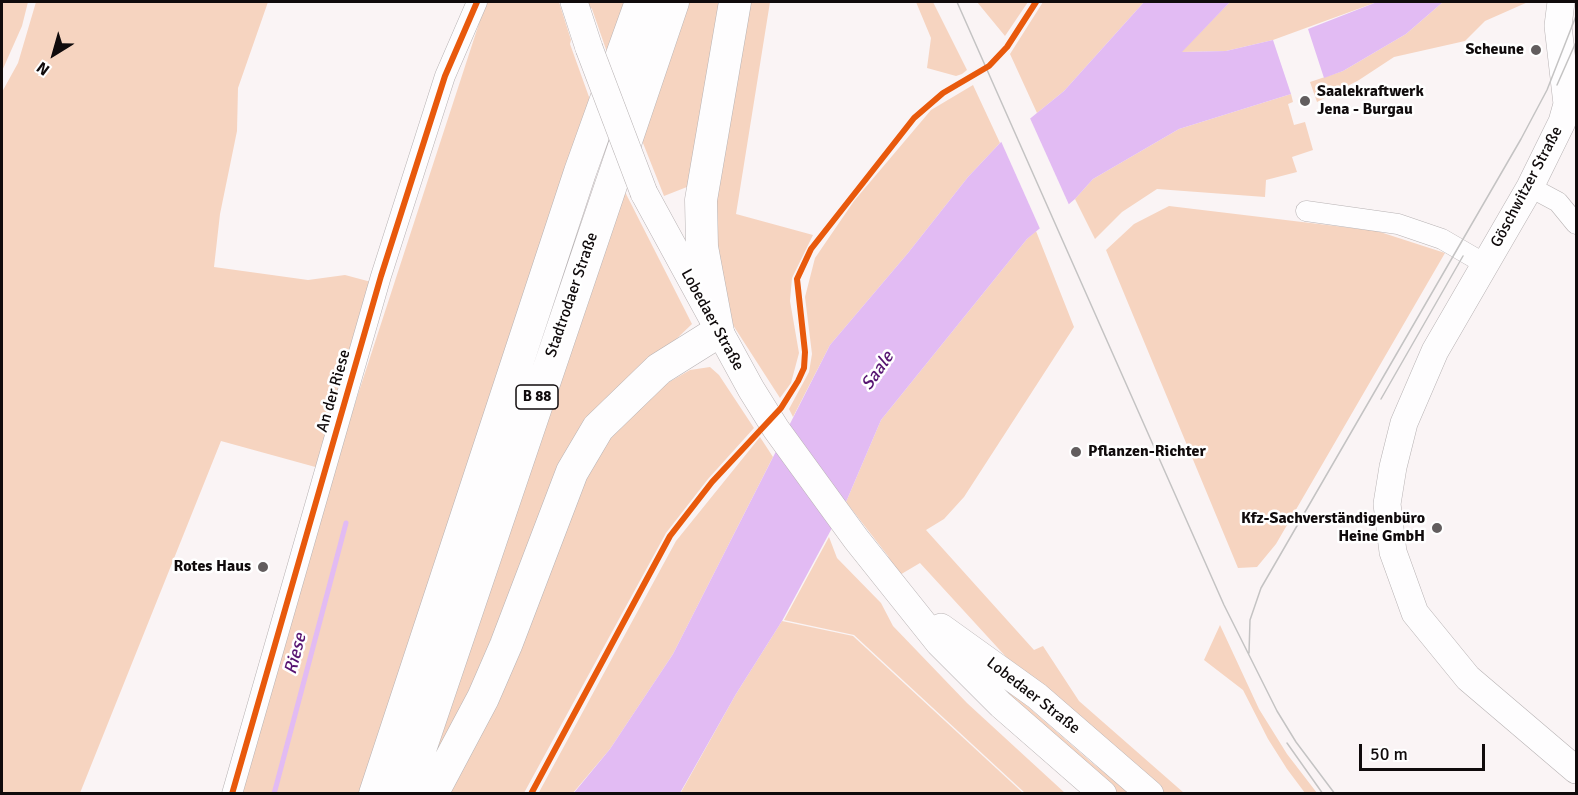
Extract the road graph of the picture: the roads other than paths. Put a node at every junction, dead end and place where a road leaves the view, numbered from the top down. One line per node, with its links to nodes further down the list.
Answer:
1 (477, 2): 14 (street, An der Riese)
2 (574, 2): 11 (main road, Lobedaer Straße, bridge)
3 (641, 2): 15 (main road, Stadtrodaer Straße / B 88)
4 (673, 2): 16 (main road, Stadtrodaer Straße / B 88)
5 (735, 2): 11 (main road)
6 (1561, 2): 7 (main road, Göschwitzer Straße)
7 (1530, 187): 9 (street); 10 (main road, Göschwitzer Straße)
8 (1306, 211): 10 (street, Göschwitzer Straße)
9 (1576, 224)
10 (1485, 264): 13 (main road, Göschwitzer Straße)
11 (718, 332): 12 (main road, Lobedaer Straße); 17 (main road)
12 (910, 606): 18 (main road, Lobedaer Straße); 19 (main road, Lobedaer Straße)
13 (1576, 770)
14 (232, 794)
15 (375, 794)
16 (405, 794)
17 (432, 794)
18 (1103, 794)
19 (1150, 794)

